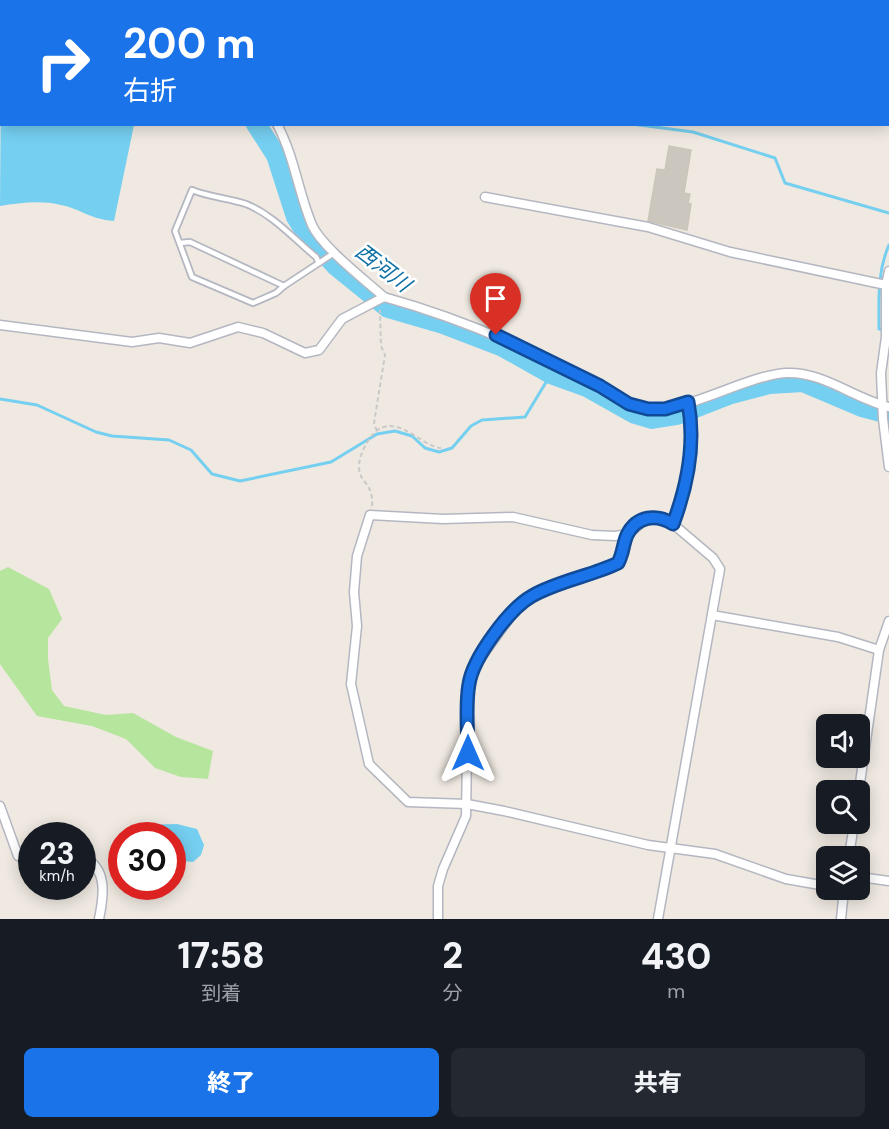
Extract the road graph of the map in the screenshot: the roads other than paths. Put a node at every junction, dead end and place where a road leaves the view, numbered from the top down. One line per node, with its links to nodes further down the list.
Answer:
1 (278, 126): 4 (street)
2 (485, 197): 7 (street)
3 (180, 243): 5 (lane); 8 (lane); 8 (lane)
4 (333, 253): 5 (lane); 9 (street)
5 (319, 263): 8 (lane)
6 (889, 271): 7 (street)
7 (881, 284): 12 (street)
8 (284, 286)
9 (380, 299): 10 (street); 11 (street)
10 (0, 325)
11 (688, 404): 12 (street); 14 (street)
12 (884, 406): 13 (street)
13 (889, 467)
14 (673, 524): 15 (street); 16 (street)
15 (627, 534): 20 (street); 20 (street)
16 (712, 615): 18 (street); 22 (street)
17 (889, 621): 18 (street)
18 (879, 650): 19 (street)
19 (860, 780)
20 (467, 804): 22 (street); 30 (street)
21 (0, 806): 23 (street)
22 (672, 848): 27 (street); 31 (street)
23 (18, 856)
24 (96, 867): 29 (street)
25 (870, 878): 26 (street)
26 (889, 881)
27 (816, 884)
28 (843, 900): 32 (street)
29 (99, 919)
30 (438, 919)
31 (658, 919)
32 (841, 919)

